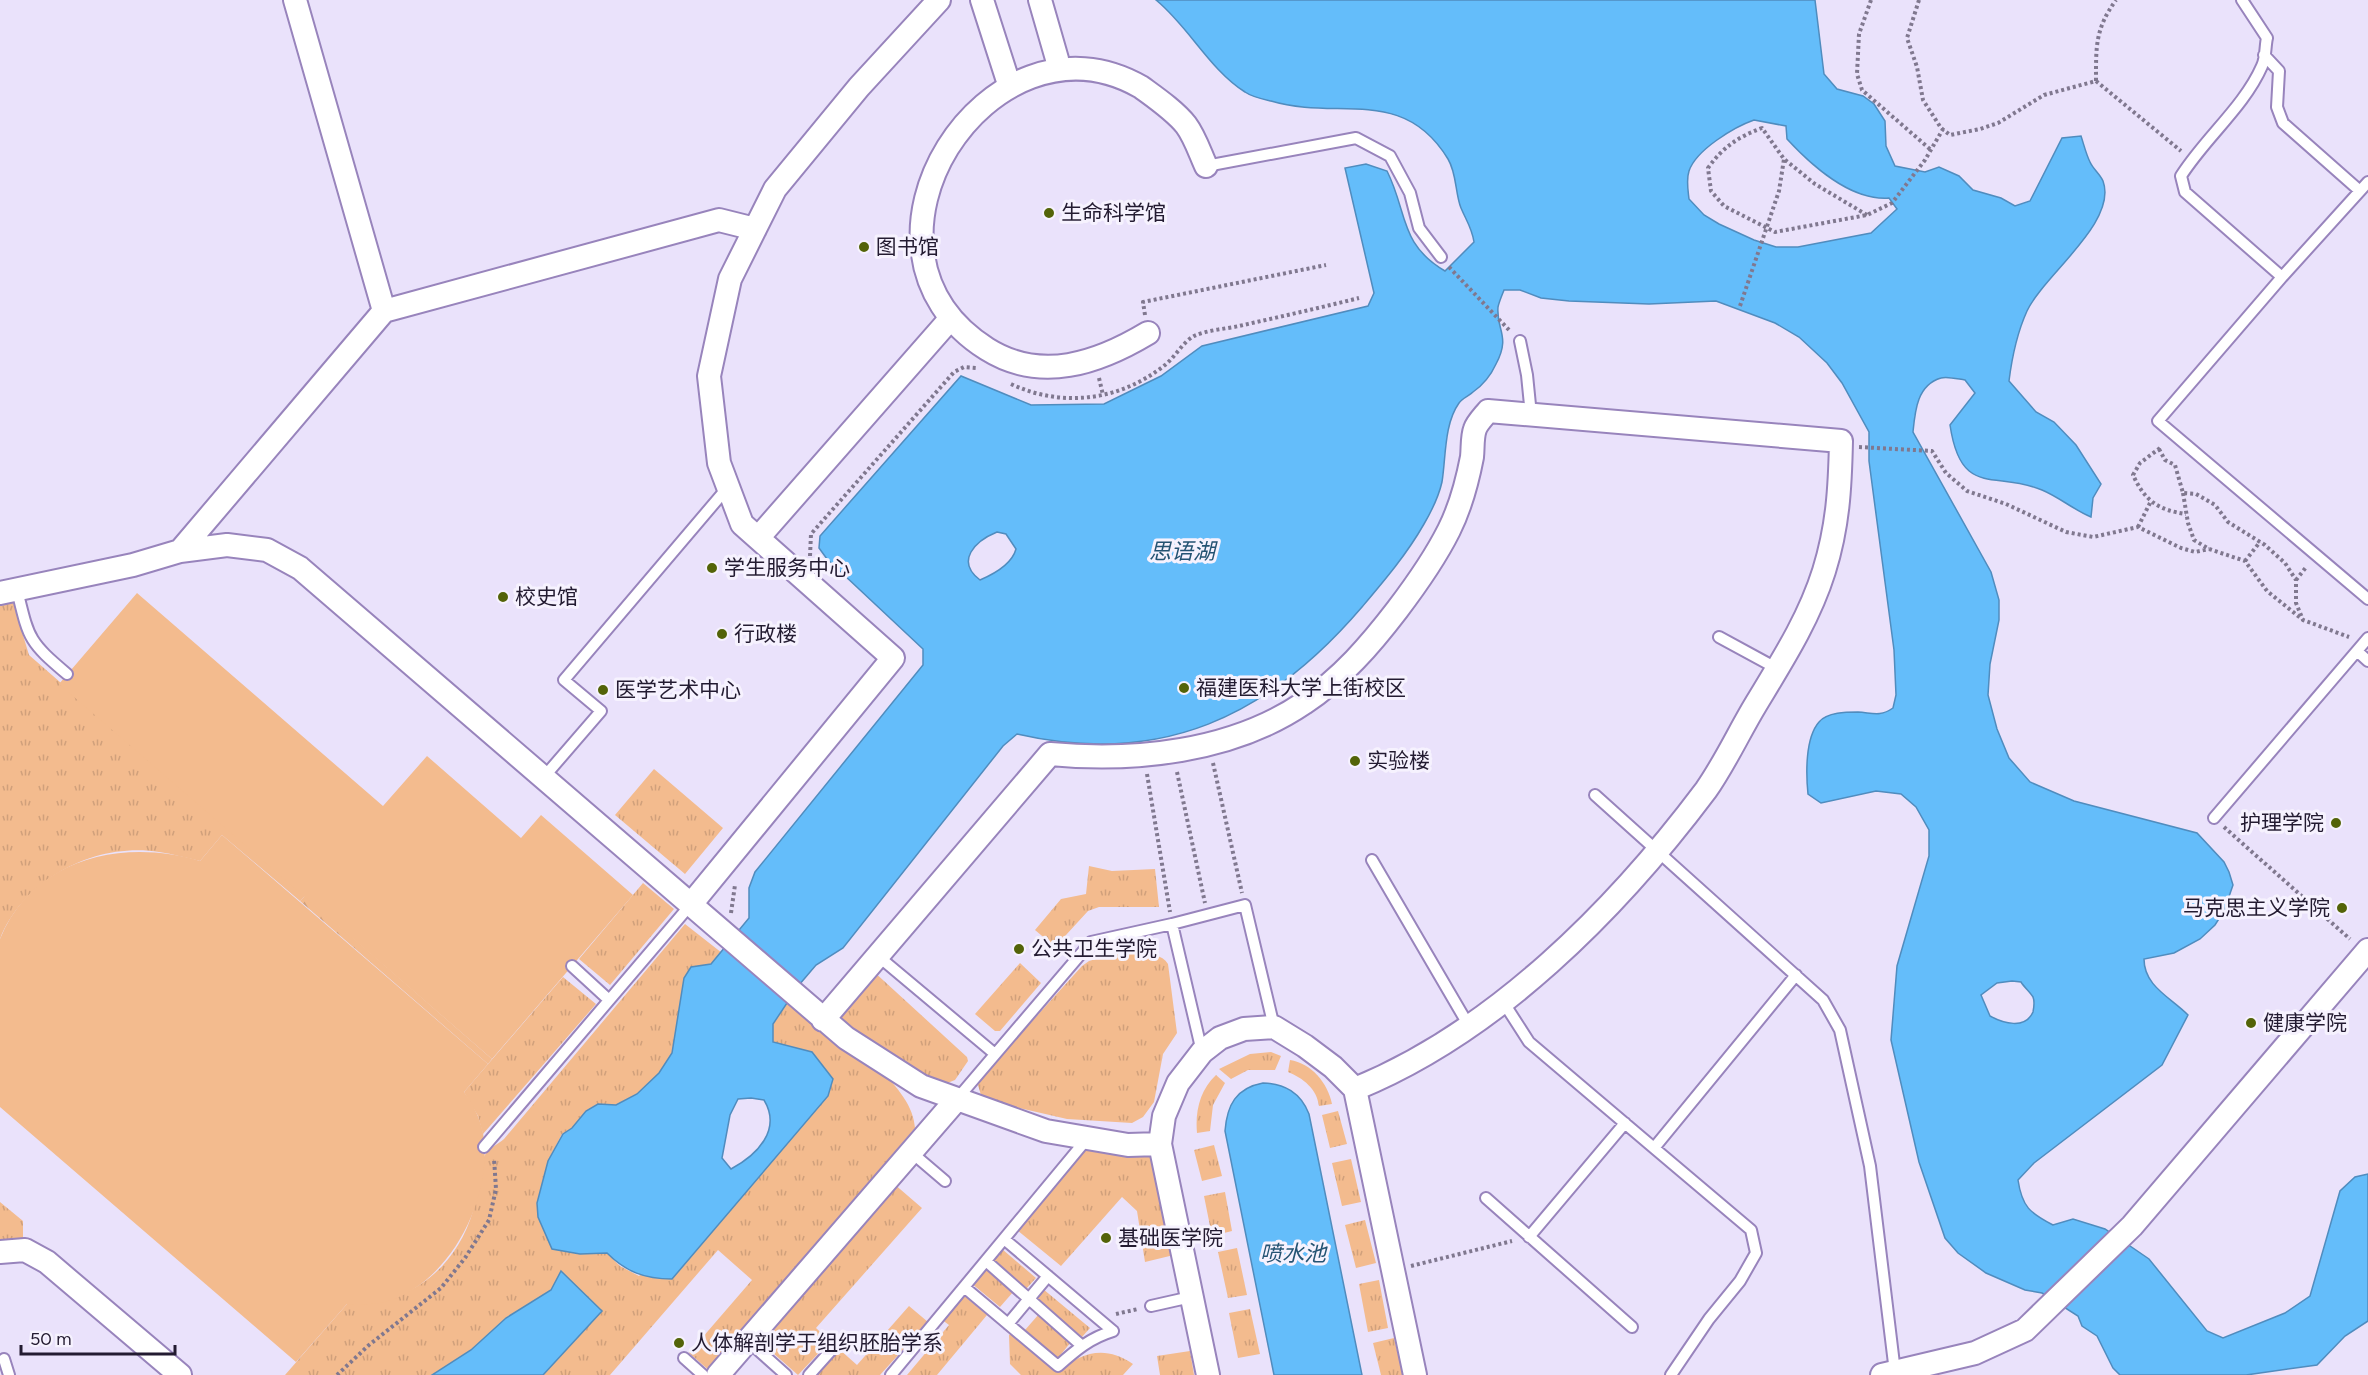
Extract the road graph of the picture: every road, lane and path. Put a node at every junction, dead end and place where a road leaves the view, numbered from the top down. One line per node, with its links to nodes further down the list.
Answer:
1 (295, 0): 27 (street)
2 (939, 0): 20 (street)
3 (982, 0): 11 (street)
4 (1040, 0): 10 (street)
5 (1871, 0): 14 (path)
6 (1919, 0): 13 (path)
7 (2116, 0): 12 (path)
8 (2242, 0): 9 (lane)
9 (2264, 55): 17 (lane); 18 (lane)
10 (1057, 59): 11 (street); 16 (street)
11 (1007, 78): 28 (street)
12 (2097, 81): 13 (path); 17 (path)
13 (1943, 129): 14 (path)
14 (1931, 150): 19 (path)
15 (1784, 159): 19 (path); 21 (path); 21 (path)
16 (1206, 166): 22 (lane)
17 (2185, 169): 24 (lane)
18 (2364, 186): 24 (lane)
19 (1868, 215): 21 (path)
20 (755, 229): 27 (street); 37 (street)
21 (1767, 230): 26 (path)
22 (1441, 257): 30 (path)
23 (1326, 265): 29 (path)
24 (2282, 277): 34 (lane)
25 (1359, 298): 32 (path)
26 (1740, 306)
27 (384, 311): 45 (street)
28 (951, 318): 29 (street); 42 (street)
29 (1148, 333)
30 (1520, 341): 33 (lane)
31 (981, 369): 46 (path)
32 (1006, 382)
33 (1531, 415): 54 (street); 56 (street)
34 (2172, 433): 36 (path); 49 (lane)
35 (1863, 447): 41 (path)
36 (2159, 449): 38 (path); 39 (path)
37 (728, 487): 42 (street); 59 (lane)
38 (2183, 493): 40 (path); 43 (path)
39 (2150, 502): 40 (path); 41 (path)
40 (2186, 514): 44 (path)
41 (2138, 527): 44 (path)
42 (758, 538): 65 (street)
43 (2260, 542): 47 (path); 50 (path)
44 (2209, 549): 47 (path)
45 (180, 551): 48 (street); 59 (street)
46 (813, 561)
47 (2245, 561): 50 (path)
48 (9, 592): 55 (lane)
49 (2368, 599)
50 (2303, 620): 52 (path)
51 (1719, 638): 54 (lane)
52 (2363, 645): 53 (lane); 61 (lane)
53 (2368, 661)
54 (1778, 669): 62 (street)
55 (67, 674)
56 (1209, 743): 57 (street); 66 (path)
57 (1173, 753): 58 (street); 67 (path)
58 (1144, 755): 68 (path); 71 (street)
59 (544, 777): 65 (street)
60 (1595, 795): 62 (lane)
61 (2214, 818): 70 (path)
62 (1658, 849): 73 (lane); 75 (street)
63 (1372, 860): 77 (lane)
64 (738, 878): 69 (path)
65 (692, 903): 69 (street); 74 (lane)
66 (1245, 905): 67 (lane); 78 (lane)
67 (1207, 915): 68 (lane)
68 (1172, 924): 79 (lane); 80 (lane)
69 (730, 937): 76 (street)
70 (2367, 951): 110 (street)
71 (878, 956): 76 (street); 80 (lane)
72 (572, 966): 74 (lane)
73 (1796, 975): 88 (lane); 110 (lane)
74 (609, 1000): 84 (lane)
75 (1502, 1000): 77 (street); 83 (lane)
76 (823, 1020): 82 (street)
77 (1469, 1026): 81 (street)
78 (1274, 1028): 79 (street); 81 (street)
79 (1202, 1052): 86 (street)
80 (995, 1054): 82 (lane)
81 (1355, 1089): 96 (street)
82 (957, 1099): 85 (street); 89 (street)
83 (1624, 1123): 88 (lane); 92 (lane)
84 (493, 1137): 87 (lane); 113 (path)
85 (1086, 1140): 86 (street); 93 (lane)
86 (1160, 1144): 99 (street)
87 (484, 1147)
88 (1654, 1148): 121 (lane)
89 (911, 1152): 90 (lane); 105 (street)
90 (945, 1181)
91 (1486, 1198): 92 (lane)
92 (1529, 1236): 96 (path); 104 (lane)
93 (1004, 1239): 95 (lane); 97 (lane)
94 (0, 1252): 112 (street)
95 (986, 1261): 98 (lane); 100 (lane)
96 (1393, 1271): 120 (street)
97 (1048, 1276): 100 (lane); 102 (lane)
98 (964, 1287): 103 (lane); 118 (lane)
99 (1191, 1297): 101 (lane); 119 (street)
100 (1029, 1299): 103 (lane); 106 (lane)
101 (1151, 1306): 102 (path)
102 (1098, 1318): 106 (lane)
103 (1008, 1324): 106 (lane)
104 (1632, 1327)
105 (748, 1341): 115 (street); 116 (lane)
106 (1081, 1345)
107 (835, 1346): 117 (lane)
108 (684, 1358): 114 (lane)
109 (4, 1359): 111 (lane)
110 (1889, 1373)
111 (9, 1375)
112 (180, 1375)
113 (337, 1375)
114 (703, 1375)
115 (718, 1375)
116 (786, 1375)
117 (809, 1375)
118 (891, 1375)
119 (1208, 1375)
120 (1415, 1375)
121 (1671, 1375)

